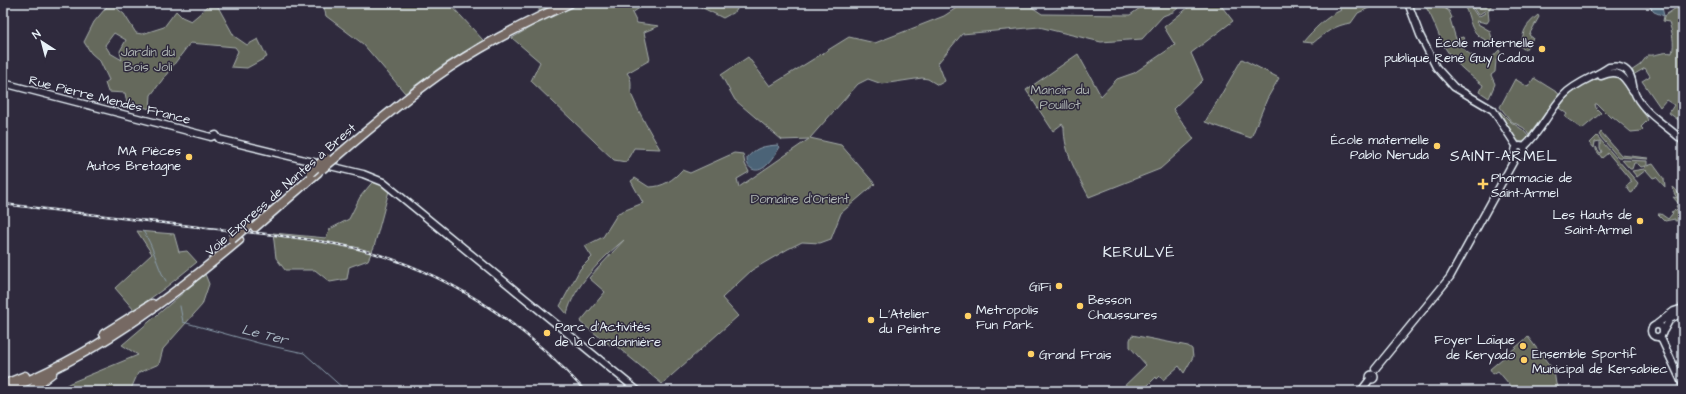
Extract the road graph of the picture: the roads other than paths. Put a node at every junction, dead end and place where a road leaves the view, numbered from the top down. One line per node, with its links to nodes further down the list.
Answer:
1 (557, 3): 9 (highway, Voie Express de Nantes à Brest)
2 (570, 3): 9 (highway, Voie Express de Nantes à Brest)
3 (1408, 3): 8 (street)
4 (3, 83): 21 (street, Rue Pierre Mendès France)
5 (1576, 86): 6 (street); 6 (street); 8 (street)
6 (1635, 94): 7 (street)
7 (1683, 141)
8 (1520, 147): 22 (street)
9 (330, 158): 10 (highway, Voie Express de Nantes à Brest, bridge)
10 (235, 240): 16 (highway, Voie Express de Nantes à Brest); 17 (highway, Voie Express de Nantes à Brest)
11 (1683, 308): 13 (street)
12 (1683, 313): 14 (street)
13 (1657, 324): 14 (street); 15 (street)
14 (1664, 330): 15 (street)
15 (1660, 336): 18 (street)
16 (76, 356): 19 (highway, Voie Express de Nantes à Brest); 20 (highway)
17 (3, 384)
18 (1683, 385)
19 (3, 390)
20 (29, 391)
21 (638, 391)
22 (1361, 391)

